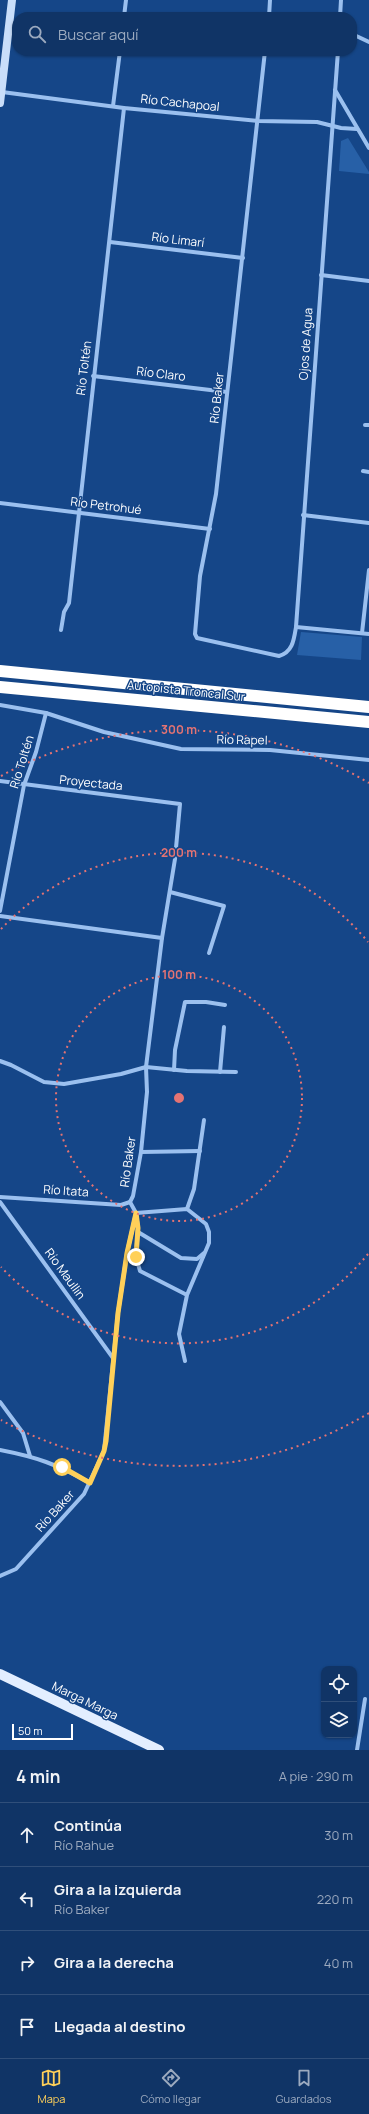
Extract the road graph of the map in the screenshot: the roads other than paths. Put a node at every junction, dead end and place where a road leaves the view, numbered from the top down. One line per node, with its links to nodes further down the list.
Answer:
1 (12, 0): 14 (main road)
2 (126, 0): 5 (street)
3 (270, 0): 6 (street)
4 (341, 0): 7 (street)
5 (125, 12)
6 (269, 12)
7 (340, 12)
8 (357, 36): 9 (street)
9 (369, 42)
10 (119, 56): 16 (street)
11 (264, 56): 18 (street, Río Baker)
12 (338, 56): 13 (street, Ojos de Agua)
13 (335, 89): 19 (street, Ojos de Agua); 20 (street)
14 (1, 92): 15 (main road); 16 (street, Río Cachapoal)
15 (0, 103)
16 (113, 106): 17 (street, Río Cachapoal)
17 (124, 108): 18 (street, Río Cachapoal); 22 (street, Río Toltén)
18 (258, 121): 19 (street, Río Cachapoal); 23 (street, Río Baker)
19 (332, 126): 20 (street, Río Cachapoal); 24 (street, Ojos de Agua)
20 (358, 129): 21 (street)
21 (369, 148)
22 (110, 242): 23 (street, Río Limarí); 26 (street, Río Toltén)
23 (243, 258): 27 (street, Río Baker)
24 (321, 276): 25 (street); 32 (street, Ojos de Agua)
25 (369, 281)
26 (93, 376): 27 (street, Río Claro); 31 (street, Río Toltén)
27 (227, 392): 34 (street, Río Baker)
28 (363, 472): 29 (street)
29 (369, 472)
30 (0, 503): 31 (street, Río Petrohué)
31 (78, 513): 34 (street, Río Petrohué); 37 (street, Río Toltén)
32 (303, 515): 33 (street); 36 (street, Ojos de Agua)
33 (369, 523)
34 (210, 529): 40 (street, Río Baker)
35 (369, 570): 38 (street)
36 (296, 627): 38 (street); 40 (street, Ojos de Agua)
37 (61, 630)
38 (362, 633): 39 (street)
39 (369, 634)
40 (294, 639)
41 (0, 671): 44 (highway, Autopista Troncal Sur)
42 (0, 687): 46 (highway, Autopista Troncal Sur)
43 (0, 705): 45 (street, Río Rapel)
44 (369, 707)
45 (46, 713): 47 (street, Río Rapel); 49 (street, Río Toltén)
46 (369, 722)
47 (369, 760)
48 (0, 782): 49 (street, Proyectada)
49 (24, 785): 50 (street, Proyectada); 52 (street, Río Toltén)
50 (180, 804): 51 (street, Río Baker)
51 (170, 892): 54 (street, Río Baker); 55 (street)
52 (0, 911)
53 (0, 916): 54 (street)
54 (162, 938): 59 (street, Río Baker)
55 (209, 953)
56 (225, 1005): 60 (street)
57 (224, 1026): 61 (street)
58 (0, 1061): 59 (street)
59 (146, 1066): 60 (street); 65 (street, Río Baker)
60 (174, 1070): 61 (street)
61 (220, 1072): 62 (street)
62 (236, 1072)
63 (204, 1120): 64 (street)
64 (200, 1151): 65 (street); 69 (street)
65 (141, 1152): 68 (street, Río Baker)
66 (0, 1196): 68 (street, Río Itata)
67 (0, 1202): 74 (street, Río Maullin)
68 (130, 1202): 70 (street, Río Baker)
69 (187, 1208): 70 (street); 72 (street)
70 (136, 1213): 71 (street); 74 (street, Río Baker)
71 (138, 1232): 72 (street); 73 (street)
72 (204, 1253): 73 (street)
73 (186, 1295): 75 (street)
74 (114, 1358): 79 (street, Río Baker)
75 (185, 1361)
76 (0, 1402): 78 (street)
77 (0, 1450): 78 (street)
78 (30, 1456): 79 (street)
79 (90, 1483): 80 (street, Río Baker)
80 (0, 1576)
81 (0, 1674): 83 (main road, Marga Marga)
82 (365, 1699): 84 (street)
83 (158, 1750)
84 (357, 1750)

